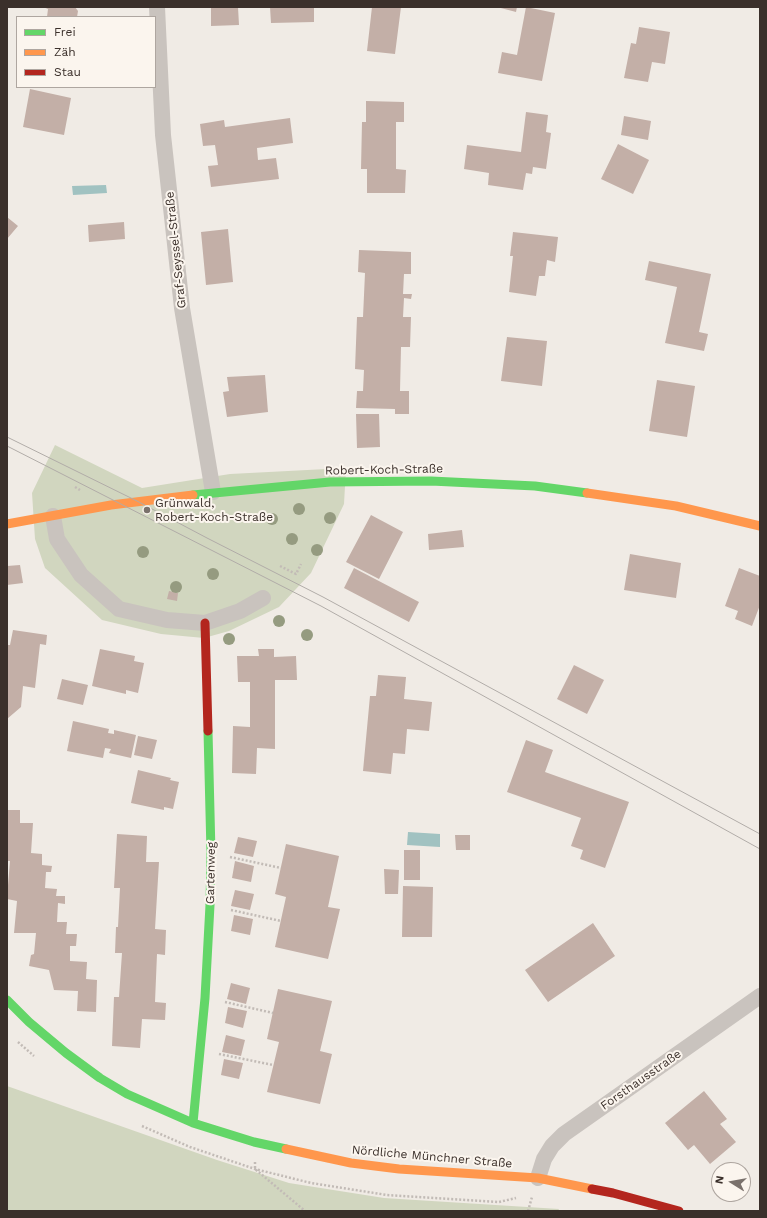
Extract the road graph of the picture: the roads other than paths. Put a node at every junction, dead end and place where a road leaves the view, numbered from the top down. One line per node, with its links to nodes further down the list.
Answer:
1 (157, 7): 2 (street, Graf-Seyssel-Straße)
2 (213, 492): 3 (street, Robert-Koch-Straße); 5 (street, Robert-Koch-Straße)
3 (53, 516): 4 (street, Robert-Koch-Straße); 7 (street)
4 (7, 524)
5 (760, 526)
6 (263, 598): 7 (street)
7 (205, 623): 10 (street, Gartenweg)
8 (760, 996): 11 (street, Forsthausstraße)
9 (7, 1000): 10 (street, Nördliche Münchner Straße)
10 (193, 1123): 11 (street, Nördliche Münchner Straße)
11 (538, 1178): 12 (street, Nördliche Münchner Straße)
12 (679, 1211)

